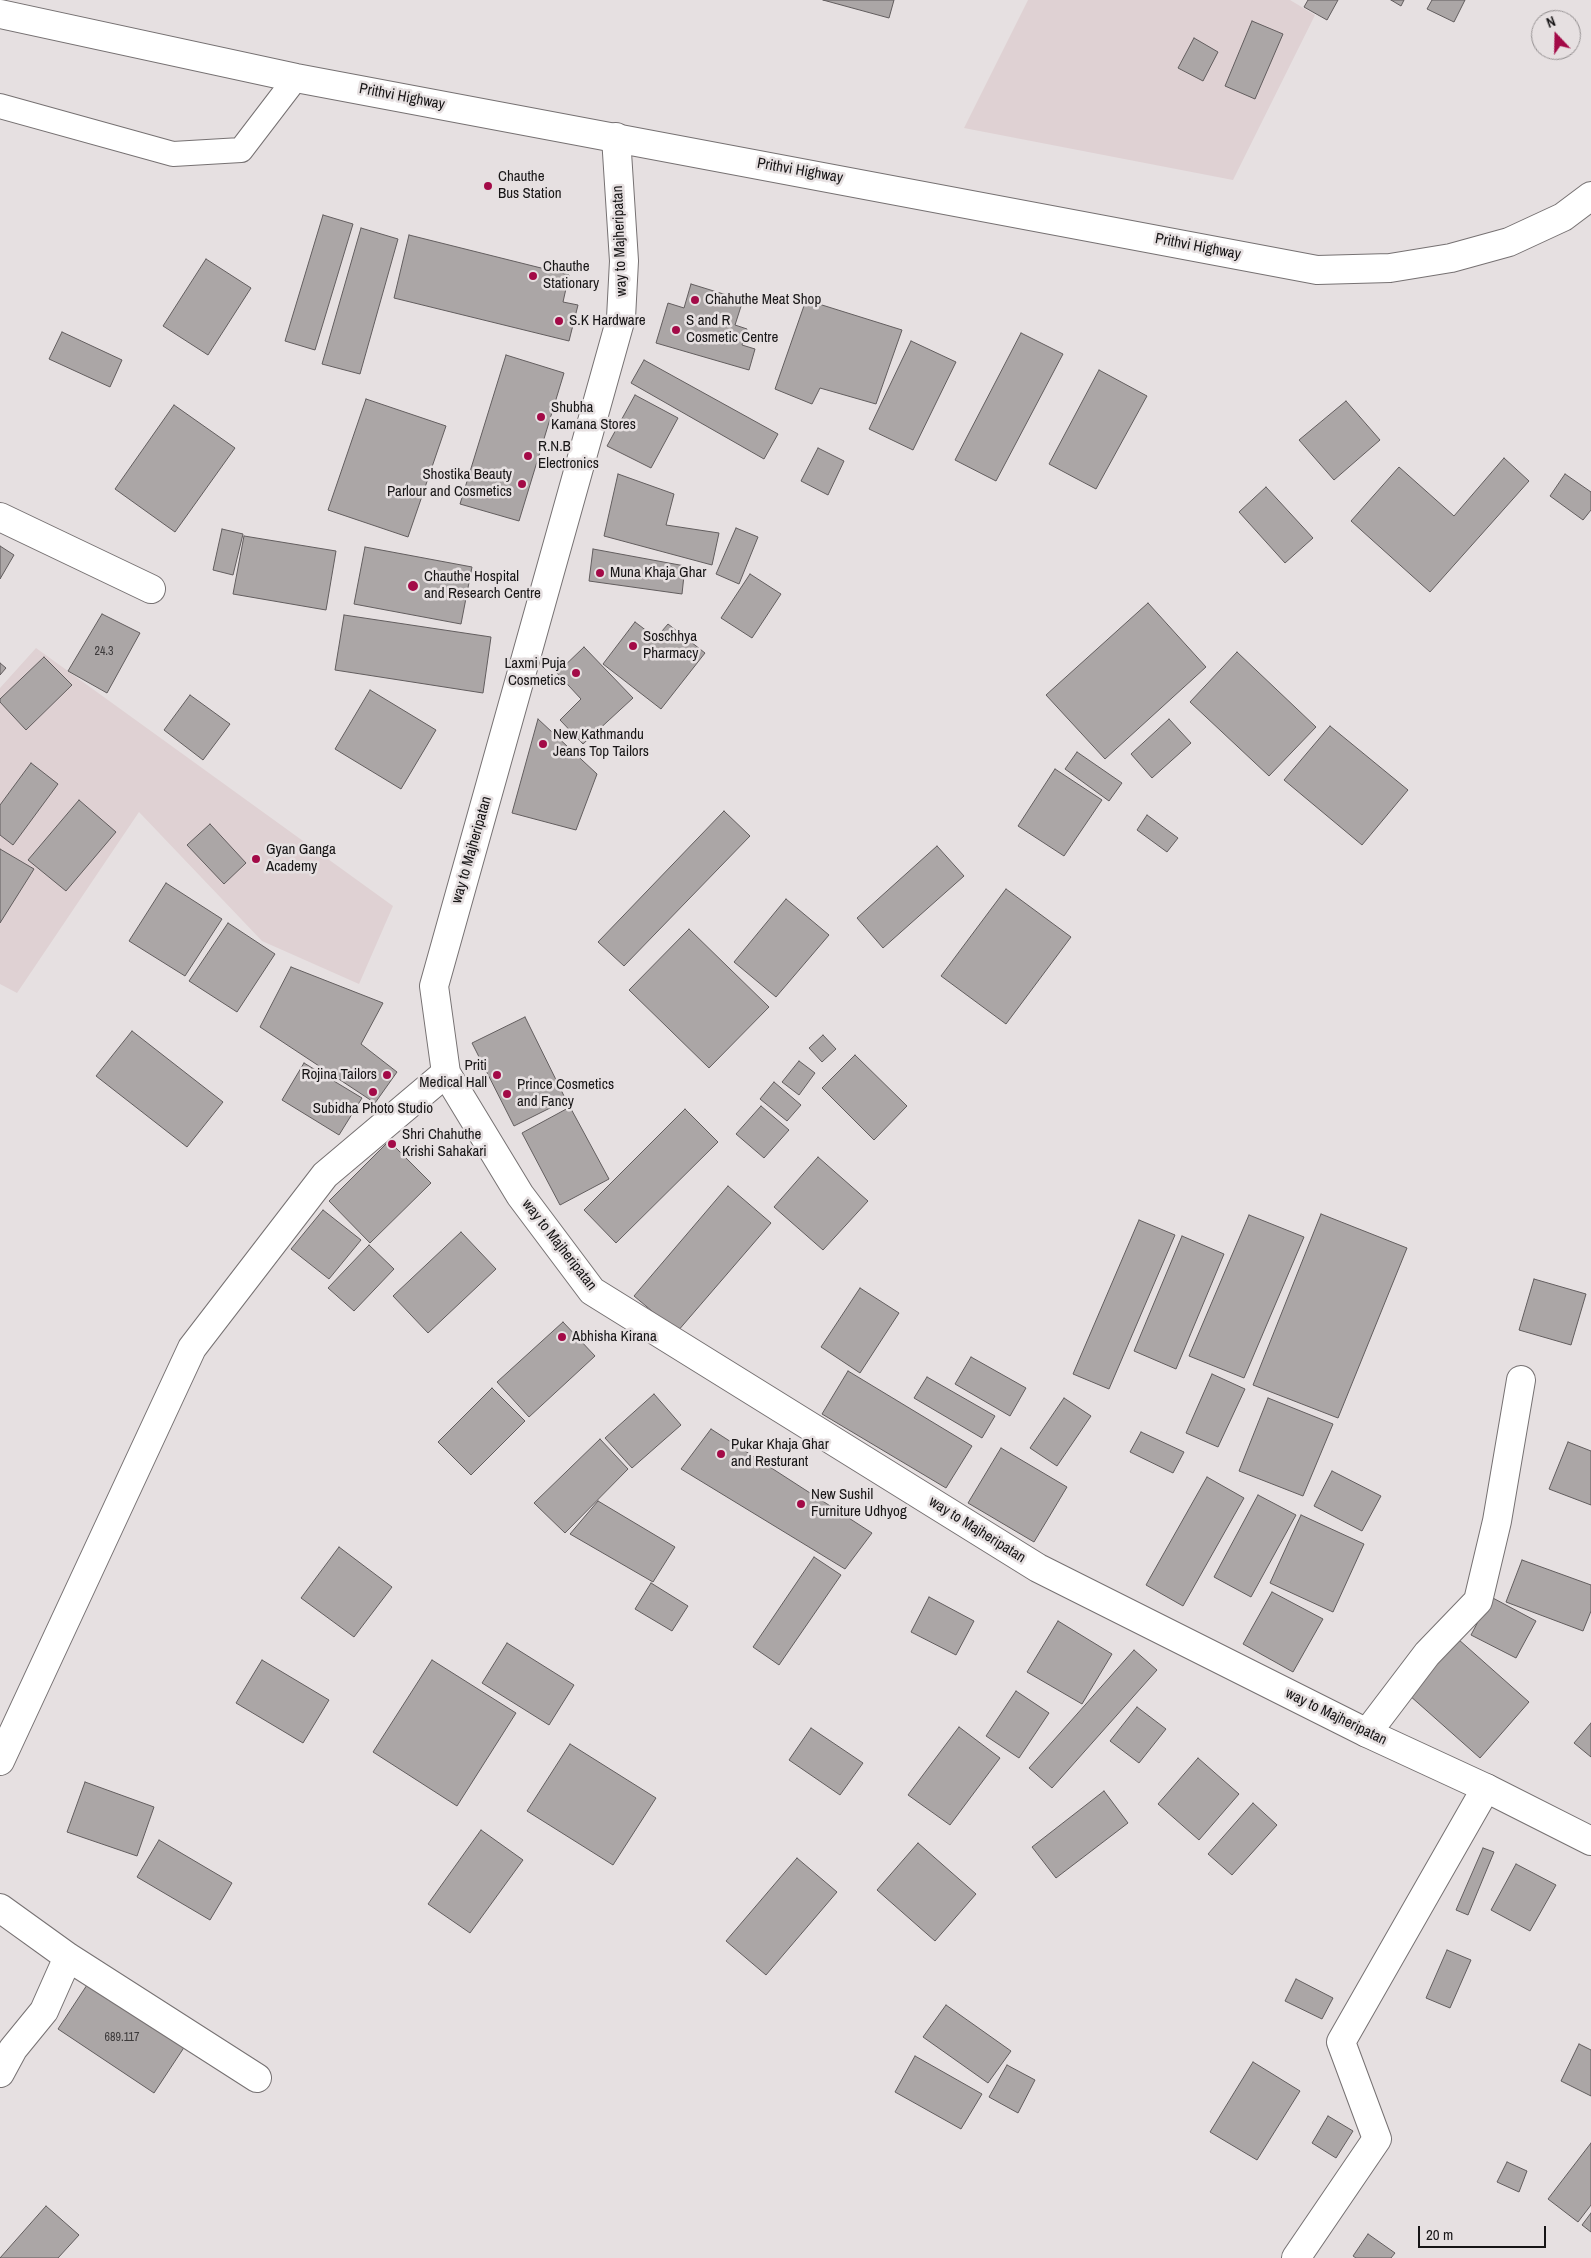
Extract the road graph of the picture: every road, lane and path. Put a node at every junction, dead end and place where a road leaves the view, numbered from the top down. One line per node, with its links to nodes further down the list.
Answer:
1 (0, 14): 2 (main road, Prithvi Highway)
2 (296, 78): 3 (lane); 4 (main road, Prithvi Highway)
3 (0, 106)
4 (616, 138): 5 (main road, Prithvi Highway); 8 (main road, way to Majheripatan)
5 (1591, 196)
6 (0, 517): 7 (main road)
7 (151, 589)
8 (446, 1073): 10 (main road, way to Majheripatan); 11 (main road)
9 (1521, 1380): 10 (main road)
10 (1366, 1733): 12 (main road, way to Majheripatan)
11 (0, 1761)
12 (1486, 1788): 13 (main road, way to Majheripatan); 18 (main road)
13 (1587, 1833)
14 (0, 1908): 15 (main road)
15 (68, 1957): 16 (main road); 17 (main road)
16 (0, 2073)
17 (257, 2078)
18 (1296, 2258)

